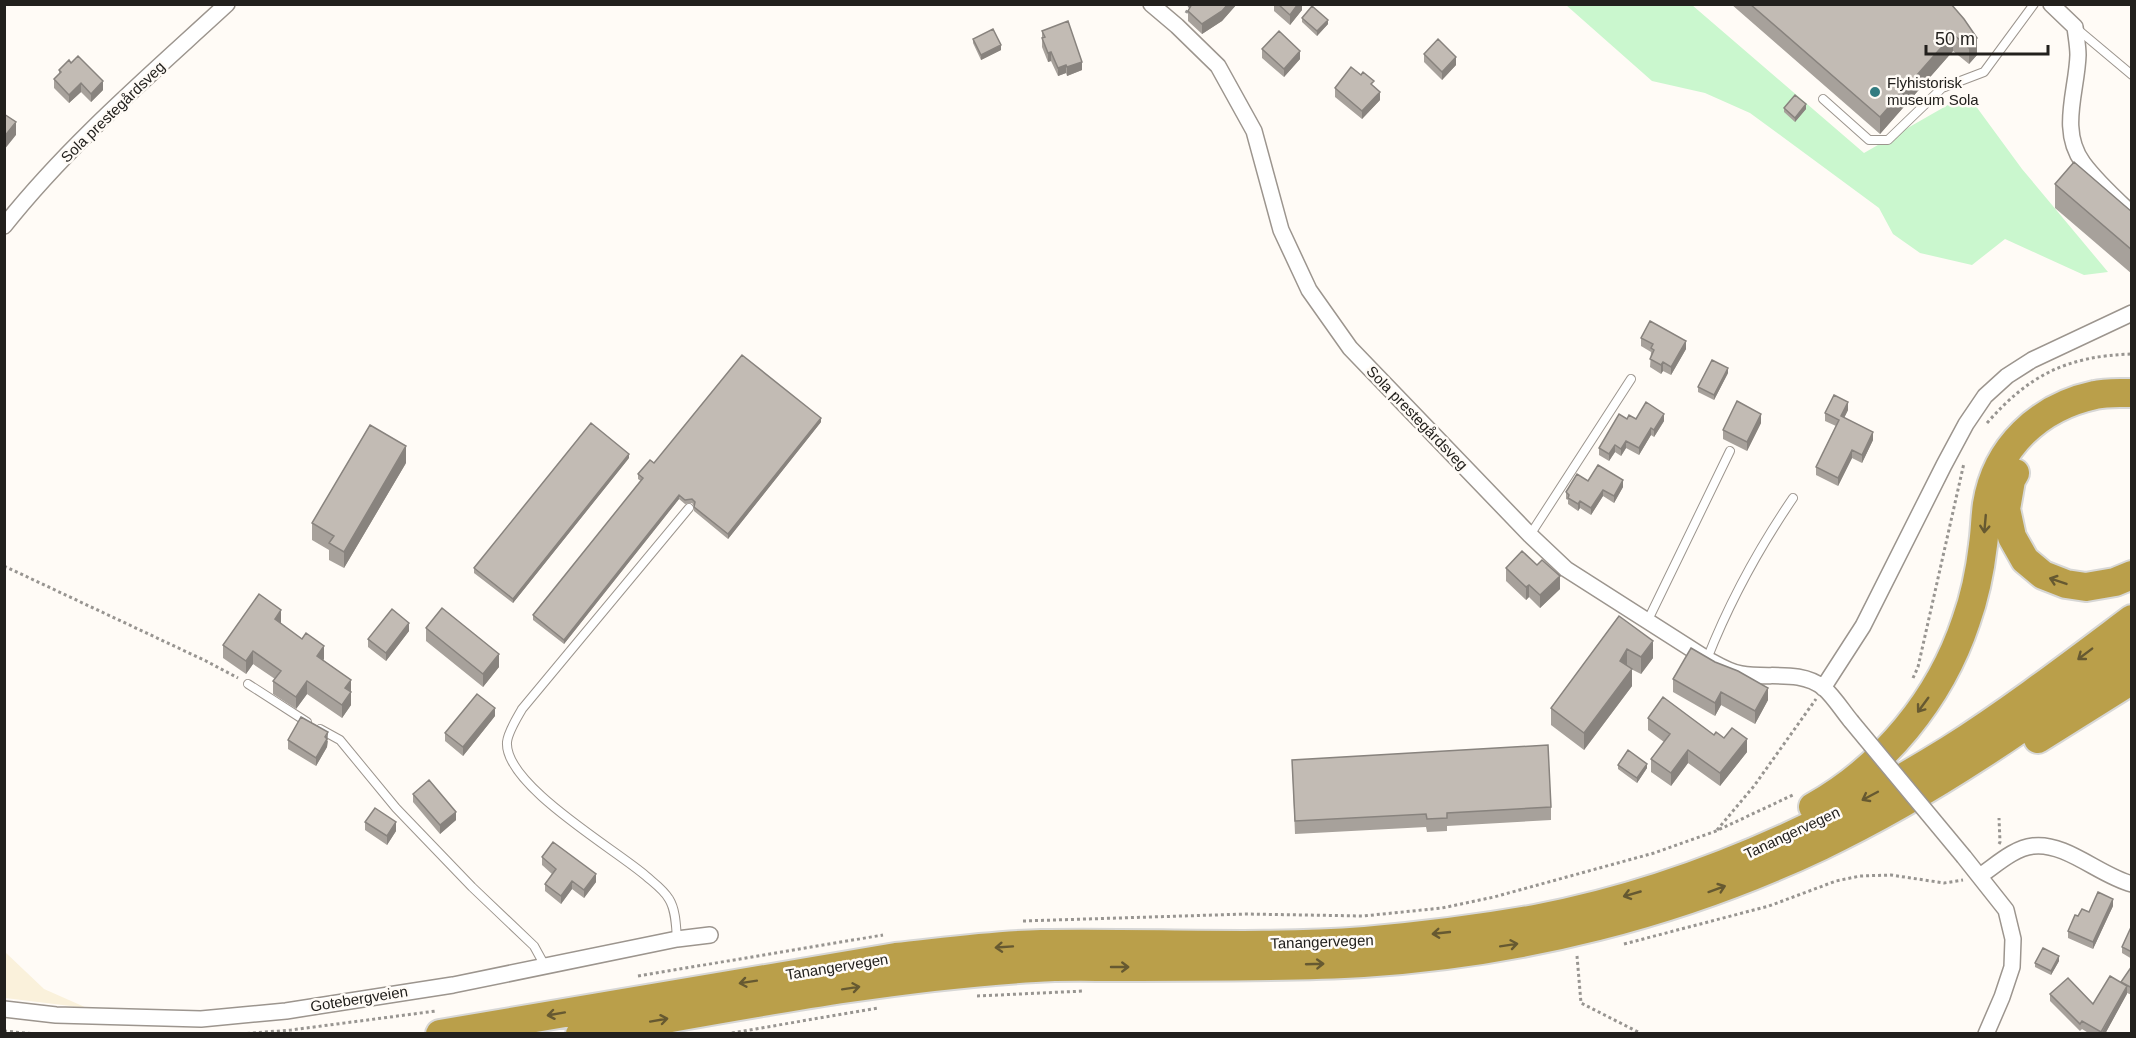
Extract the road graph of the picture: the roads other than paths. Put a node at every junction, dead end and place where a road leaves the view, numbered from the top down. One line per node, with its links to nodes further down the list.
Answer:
1 (227, 4): 9 (street, Sola prestegårdsveg)
2 (1151, 4): 17 (street, Sola prestegårdsveg)
3 (2034, 4): 7 (lane)
4 (2051, 4): 5 (street)
5 (2075, 27): 6 (lane); 8 (street)
6 (2132, 75)
7 (1823, 99)
8 (2132, 214)
9 (4, 226)
10 (2132, 313): 25 (street)
11 (1631, 379): 17 (lane)
12 (2132, 393): 28 (highway, one-way to 28)
13 (2132, 410): 18 (highway, one-way to 13)
14 (1730, 451): 20 (lane)
15 (1793, 498): 22 (lane)
16 (689, 508): 31 (lane)
17 (1530, 535): 20 (street, Sola prestegårdsveg)
18 (2132, 575)
19 (2132, 619): 28 (highway, Tanangervegen, one-way to 28)
20 (1647, 622): 22 (street, Sola prestegårdsveg)
21 (2132, 648): 26 (highway, Tanangervegen)
22 (1707, 659): 25 (street, Sola prestegårdsveg)
23 (2132, 680): 26 (highway)
24 (248, 684): 32 (lane)
25 (1823, 688): 27 (street, bridge)
26 (1822, 846): 35 (highway, Tanangervegen, one-way to 26)
27 (1981, 875): 29 (street); 36 (street)
28 (1668, 884): 34 (highway, Tanangervegen, one-way to 34)
29 (2132, 884)
30 (710, 935): 31 (street, Gotebergveien)
31 (677, 939): 32 (street, Gotebergveien)
32 (545, 966): 33 (street, Gotebergveien)
33 (4, 1009)
34 (439, 1022)
35 (580, 1034)
36 (1986, 1034)

